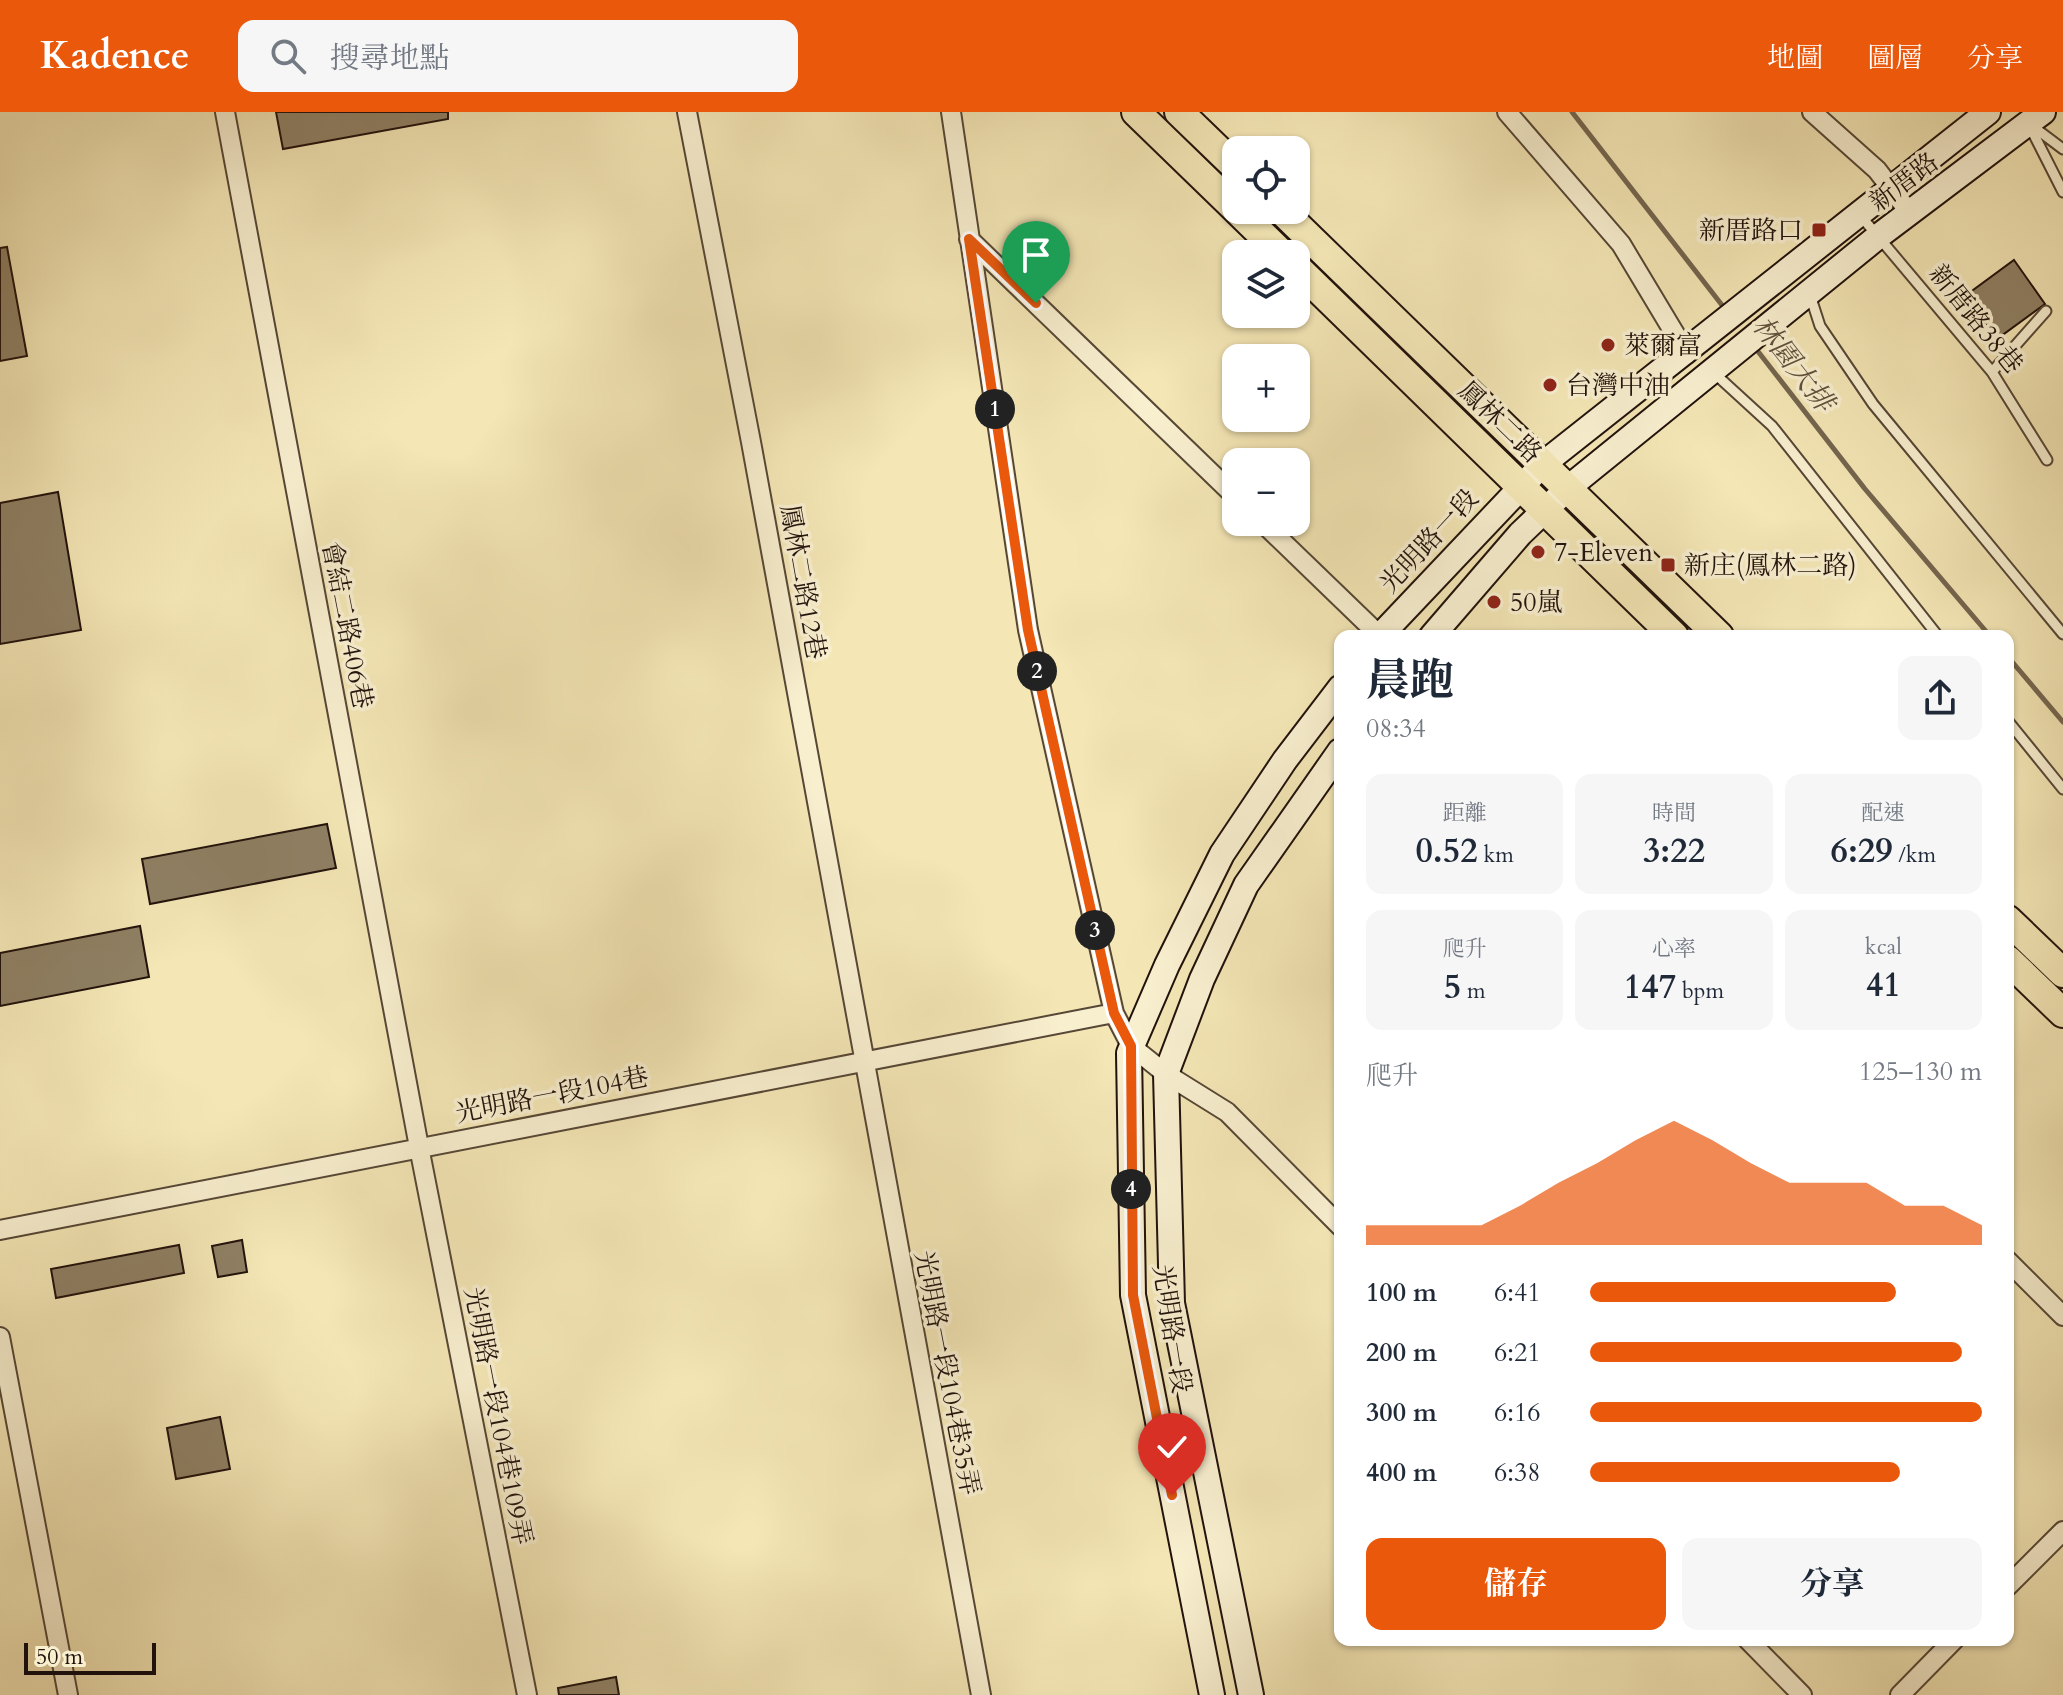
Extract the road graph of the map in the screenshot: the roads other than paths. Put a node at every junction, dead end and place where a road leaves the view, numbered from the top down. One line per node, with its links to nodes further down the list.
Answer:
1 (225, 112): 54 (street, 會結二路406巷)
2 (687, 112): 52 (street, 鳳林二路12巷)
3 (951, 112): 20 (street)
4 (1136, 112): 14 (main road)
5 (1179, 112): 11 (main road)
6 (1507, 112): 25 (street)
7 (1812, 112): 12 (street)
8 (1988, 112): 12 (street, 新厝路)
9 (2032, 116): 10 (lane); 13 (lane); 15 (street, 新厝路)
10 (2063, 149)
11 (1222, 153)
12 (1891, 187): 15 (street); 16 (street, 新厝路)
13 (2063, 192)
14 (1222, 196)
15 (1910, 213): 19 (street, 新厝路)
16 (1858, 214): 19 (lane, 新厝路38巷); 25 (street, 新厝路)
17 (1251, 224): 21 (main road)
18 (1295, 224): 29 (main road, 鳳林二路)
19 (1880, 235): 23 (street, 新厝路); 27 (lane, 新厝路38巷)
20 (969, 239): 30 (street); 49 (street)
21 (1267, 240)
22 (1310, 281): 31 (main road, 鳳林二路)
23 (1806, 297): 26 (street, 新厝路); 41 (lane)
24 (2046, 311): 27 (lane)
25 (1690, 350): 29 (street)
26 (1713, 372): 32 (street); 40 (lane)
27 (1992, 372): 28 (lane, 新厝路38巷)
28 (2047, 460)
29 (1543, 464): 31 (street); 32 (main road, 鳳林二路)
30 (1222, 483)
31 (1521, 486): 33 (main road, 鳳林二路); 36 (street, 光明路一段)
32 (1568, 488): 33 (street); 39 (main road, 鳳林二路)
33 (1545, 510): 37 (street); 38 (main road, 鳳林二路)
34 (1276, 536): 35 (street)
35 (1374, 630)
36 (1386, 630)
37 (1437, 630)
38 (1668, 630)
39 (1713, 630)
40 (1933, 630)
41 (2063, 634)
42 (1334, 696): 51 (street, 光明路一段)
43 (2014, 728): 45 (lane)
44 (1334, 760): 53 (street, 光明路一段)
45 (2063, 789)
46 (2014, 926): 48 (main road)
47 (2014, 966): 50 (main road)
48 (2063, 973)
49 (1114, 1013): 51 (street); 52 (street, 光明路一段104巷)
50 (2063, 1013)
51 (1131, 1046): 53 (street); 67 (street, 光明路一段)
52 (863, 1061): 54 (street, 光明路一段104巷); 66 (street, 光明路一段104巷35弄)
53 (1166, 1074): 55 (street); 68 (street, 光明路一段)
54 (419, 1147): 56 (street, 光明路一段104巷); 65 (street, 光明路一段104巷109弄)
55 (1334, 1220)
56 (0, 1230)
57 (2014, 1267): 58 (street)
58 (2063, 1316)
59 (0, 1337): 64 (street)
60 (2063, 1531): 61 (street)
61 (2014, 1580)
62 (1754, 1646): 69 (street)
63 (1948, 1646): 70 (street)
64 (68, 1695)
65 (527, 1695)
66 (981, 1695)
67 (1212, 1695)
68 (1251, 1695)
69 (1802, 1695)
70 (1900, 1695)

